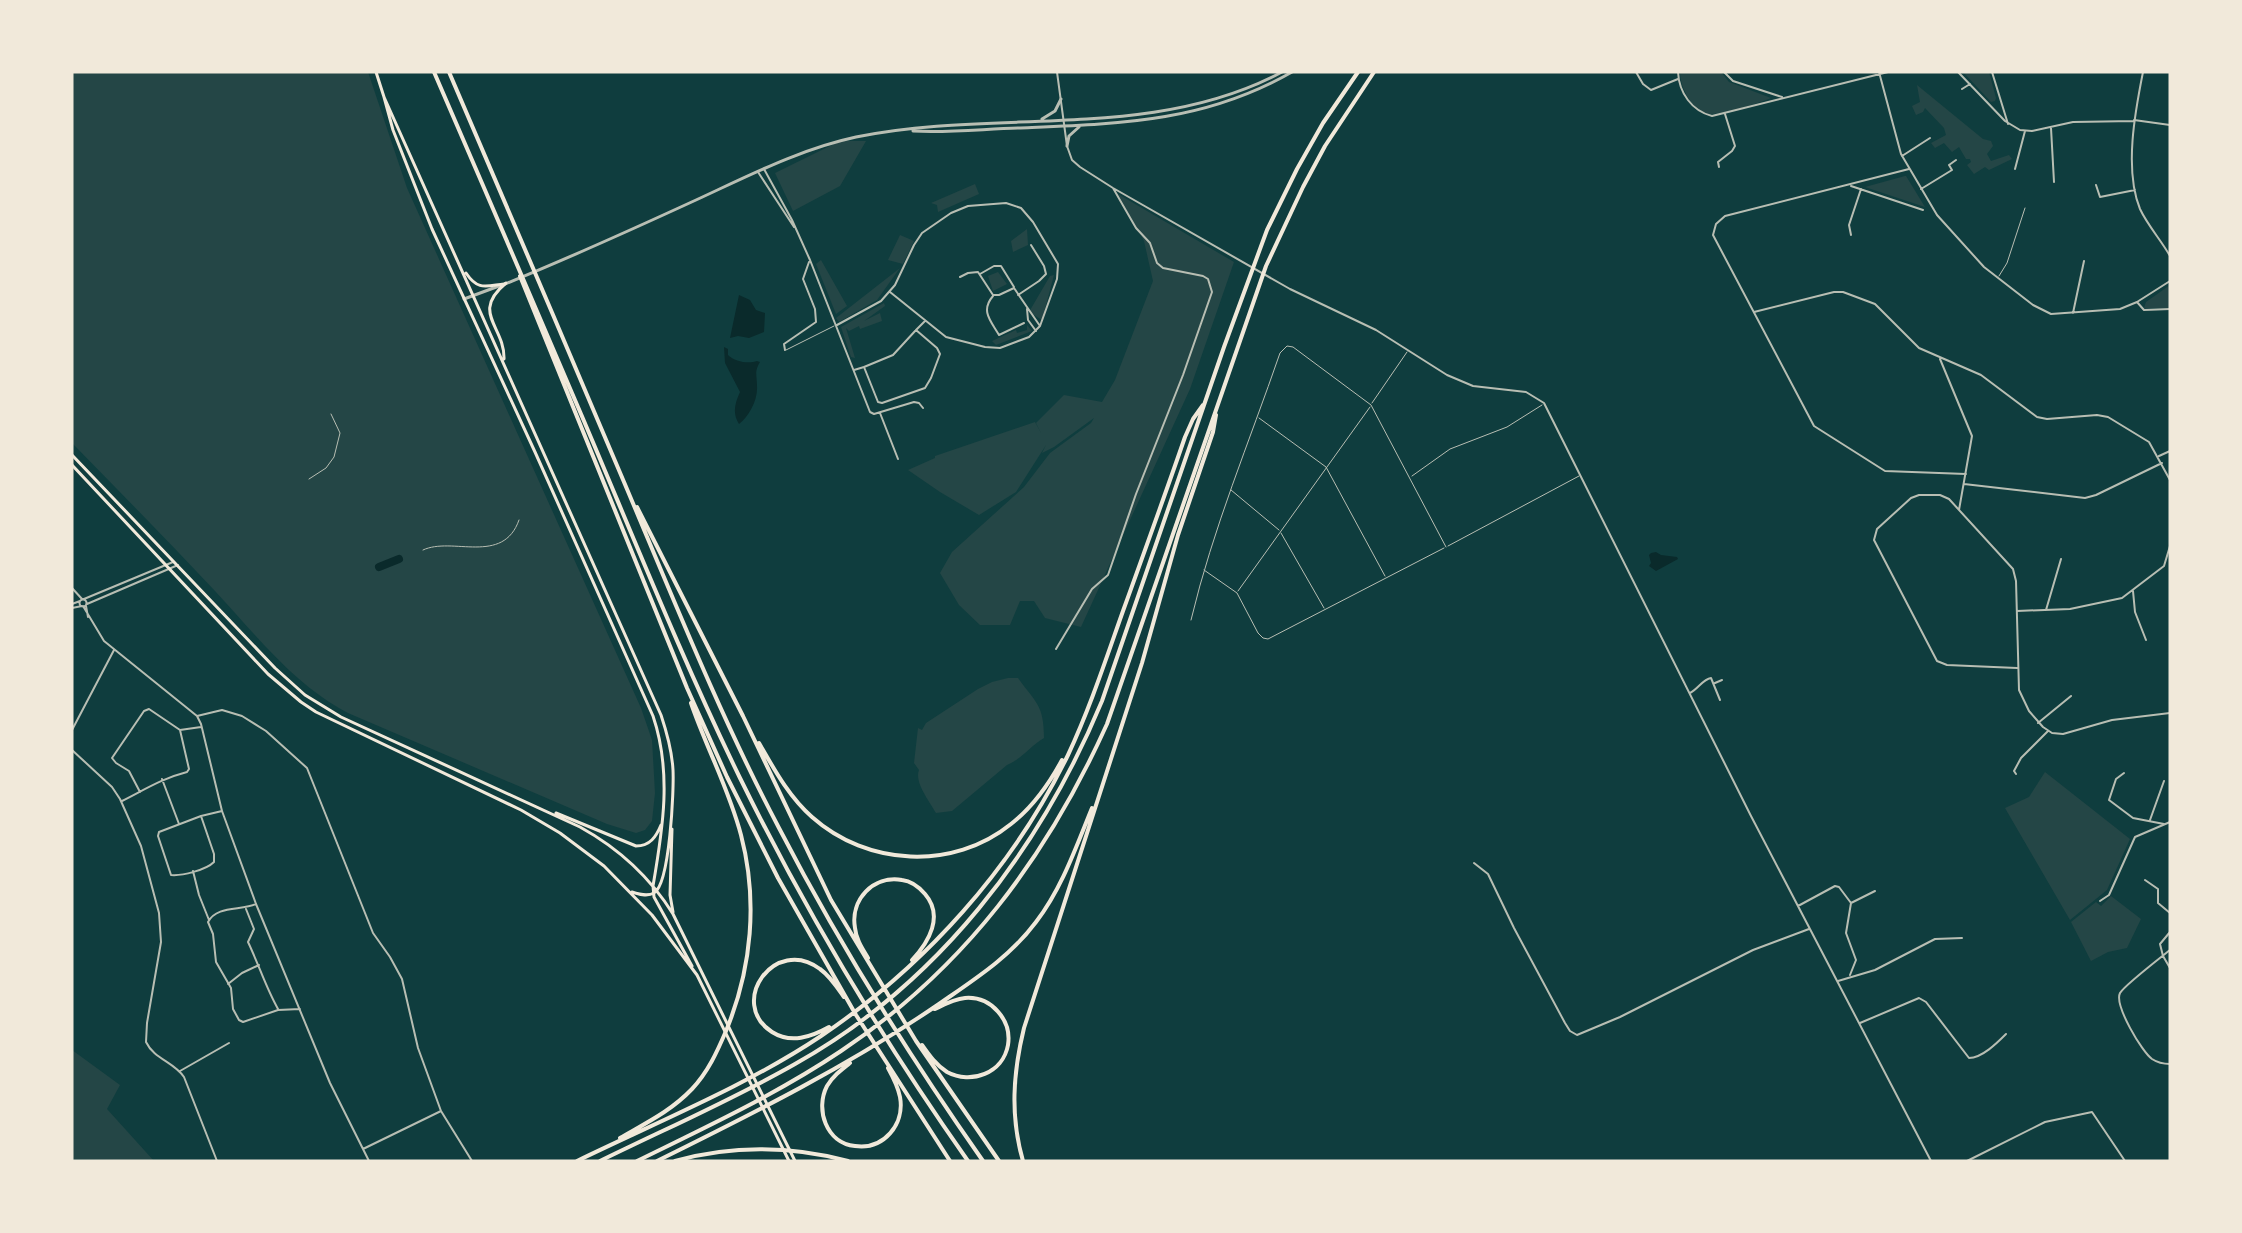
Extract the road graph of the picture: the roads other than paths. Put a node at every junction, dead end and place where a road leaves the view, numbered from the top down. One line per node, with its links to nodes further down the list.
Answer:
1 (376, 72): 20 (main road)
2 (434, 72): 55 (highway)
3 (449, 72): 97 (highway)
4 (1057, 72): 22 (street)
5 (1282, 72): 25 (street)
6 (1292, 72): 30 (street)
7 (1358, 72): 89 (highway)
8 (1374, 72): 93 (highway)
9 (1636, 72): 17 (street)
10 (1678, 72): 17 (street)
11 (1724, 72): 21 (street)
12 (1888, 72): 16 (street)
13 (1958, 72): 18 (street)
14 (1992, 72): 27 (street)
15 (2143, 72): 26 (street)
16 (1879, 73): 21 (street); 36 (street)
17 (1678, 79): 23 (street)
18 (1970, 84): 19 (street); 27 (street)
19 (1962, 89)
20 (384, 97): 57 (main road); 70 (main road)
21 (1785, 98): 23 (street)
22 (1060, 99): 24 (street); 25 (street)
23 (1725, 114): 38 (street)
24 (1038, 120): 25 (street); 32 (street)
25 (1064, 120): 29 (street)
26 (2134, 120): 28 (street); 31 (street); 49 (street)
27 (2008, 124): 33 (street)
28 (2170, 125)
29 (1065, 126): 30 (street); 32 (street); 35 (street)
30 (1080, 126): 35 (street)
31 (2050, 127): 33 (street); 43 (street)
32 (909, 130): 39 (street)
33 (2025, 131): 41 (street)
34 (1930, 138): 36 (street)
35 (1067, 146): 46 (street)
36 (1902, 156): 40 (street)
37 (1956, 160): 48 (street)
38 (1719, 167)
39 (764, 169): 42 (street); 52 (street)
40 (1909, 169): 44 (street); 48 (street)
41 (2016, 169)
42 (758, 172): 52 (street); 64 (street)
43 (2054, 182)
44 (1848, 185): 47 (street); 74 (street)
45 (2096, 185): 49 (street)
46 (1113, 188): 83 (street); 134 (street)
47 (1860, 189): 51 (street); 53 (street)
48 (1921, 189): 62 (street)
49 (2135, 190): 56 (street)
50 (2025, 208): 62 (lane)
51 (1923, 210)
52 (796, 229): 78 (street)
53 (1851, 235)
54 (1031, 245): 69 (street)
55 (513, 253): 139 (highway); 225 (highway)
56 (2170, 255)
57 (459, 261): 64 (main road); 67 (main road)
58 (2084, 261): 75 (street)
59 (809, 262): 82 (street)
60 (980, 274): 61 (street); 65 (street); 68 (street)
61 (960, 277)
62 (1998, 278): 75 (street)
63 (2170, 280): 71 (street)
64 (506, 283): 67 (street); 86 (main road)
65 (1014, 288): 68 (street); 69 (street)
66 (890, 292): 76 (street); 78 (street); 79 (street)
67 (475, 295): 70 (street); 86 (main road)
68 (993, 295): 77 (street)
69 (1018, 295): 72 (street)
70 (464, 299): 164 (main road)
71 (2137, 302): 73 (street); 75 (street)
72 (1027, 309): 79 (street); 81 (street)
73 (2170, 309)
74 (1753, 313): 85 (street); 105 (street)
75 (2073, 313)
76 (925, 321): 80 (street); 81 (street)
77 (1024, 323)
78 (837, 325): 82 (lane); 88 (street)
79 (1040, 326): 81 (street)
80 (916, 330): 87 (street); 87 (street)
81 (1036, 331)
82 (785, 350): 84 (lane)
83 (1408, 350): 90 (street); 91 (lane)
84 (781, 352)
85 (1939, 358): 100 (street); 105 (street)
86 (504, 361): 168 (main road)
87 (864, 367): 88 (street)
88 (854, 370): 94 (street)
89 (1206, 400): 151 (highway); 217 (highway)
90 (1544, 403): 106 (street); 107 (lane)
91 (1371, 405): 96 (lane); 104 (lane); 107 (lane)
92 (923, 408): 94 (street)
93 (1216, 411): 153 (highway); 218 (highway)
94 (880, 412): 101 (street)
95 (332, 414): 108 (lane)
96 (1258, 417): 104 (lane); 111 (lane)
97 (606, 441): 145 (highway); 226 (highway)
98 (2170, 451): 100 (street)
99 (72, 455): 119 (main road)
100 (2158, 457): 102 (street)
101 (898, 459)
102 (2162, 463): 109 (street); 110 (street)
103 (72, 465): 120 (main road)
104 (1326, 467): 114 (lane); 122 (lane)
105 (1966, 474): 110 (street)
106 (1581, 475): 116 (lane); 140 (street)
107 (1411, 477): 116 (lane)
108 (309, 479)
109 (2170, 480)
110 (1964, 484): 112 (street)
111 (1229, 489): 114 (lane); 121 (lane)
112 (1959, 510): 131 (street); 136 (street)
113 (519, 520): 117 (lane)
114 (1281, 531): 125 (lane); 129 (lane)
115 (2170, 546): 124 (street)
116 (1446, 547): 122 (lane)
117 (423, 550)
118 (2061, 560): 130 (street)
119 (176, 563): 120 (street); 161 (main road)
120 (167, 567): 126 (street); 127 (street); 173 (main road)
121 (1203, 569): 125 (lane); 132 (lane)
122 (1386, 577): 129 (lane)
123 (72, 588): 126 (street)
124 (2133, 590): 130 (street); 133 (street)
125 (1237, 593): 129 (lane)
126 (82, 600): 127 (street); 127 (street); 128 (street)
127 (84, 605): 128 (street); 135 (street)
128 (72, 606)
129 (1325, 609)
130 (2046, 610): 131 (street)
131 (2017, 611): 136 (street)
132 (1191, 620)
133 (2146, 640)
134 (1056, 649)
135 (114, 650): 144 (street); 148 (street)
136 (2017, 668): 146 (street)
137 (1722, 680): 138 (street)
138 (1715, 683): 140 (street); 142 (street)
139 (687, 688): 199 (highway); 212 (highway)
140 (1690, 693): 179 (street)
141 (2071, 696): 146 (street)
142 (1720, 700)
143 (2170, 713): 150 (street)
144 (197, 716): 147 (street); 210 (street)
145 (743, 716): 151 (highway); 196 (highway)
146 (2038, 723): 150 (street)
147 (202, 727): 149 (street); 160 (street)
148 (72, 730)
149 (180, 730): 156 (street); 158 (street)
150 (2048, 731): 155 (street)
151 (1076, 736): 192 (highway)
152 (72, 750): 159 (street)
153 (1108, 768): 200 (highway); 228 (highway)
154 (2124, 773): 163 (street)
155 (2016, 774)
156 (162, 779): 158 (street); 166 (street)
157 (2164, 781): 163 (street)
158 (140, 792): 159 (street)
159 (121, 801): 209 (street)
160 (222, 811): 162 (street); 178 (street)
161 (548, 811): 164 (main road); 172 (main road)
162 (201, 816): 166 (street); 170 (street)
163 (2150, 820): 167 (street)
164 (662, 821): 172 (main road)
165 (2170, 822): 167 (street)
166 (179, 824): 170 (street)
167 (2164, 824): 176 (street)
168 (671, 825): 175 (main road); 182 (main road)
169 (1474, 863): 184 (street)
170 (193, 871): 183 (street)
171 (2145, 880): 181 (street)
172 (653, 886): 175 (main road)
173 (630, 891): 175 (main road); 191 (main road)
174 (1875, 891): 177 (street)
175 (655, 892): 182 (main road); 191 (main road)
176 (2100, 901)
177 (1851, 903): 179 (street); 193 (street)
178 (256, 904): 180 (street); 197 (street)
179 (1798, 906): 184 (street)
180 (246, 909): 183 (street); 189 (street)
181 (2170, 913)
182 (673, 914): 222 (main road)
183 (209, 920): 195 (street)
184 (1810, 929): 194 (street)
185 (2170, 932): 188 (street)
186 (1962, 938): 193 (street)
187 (2170, 950): 188 (street)
188 (2163, 956): 190 (street); 208 (street)
189 (259, 965): 195 (street); 198 (street)
190 (2170, 968)
191 (696, 975): 221 (main road)
192 (896, 976): 196 (highway); 202 (highway)
193 (1850, 976): 194 (street)
194 (1838, 981): 203 (street)
195 (228, 984): 198 (street)
196 (884, 988): 201 (highway)
197 (300, 1009): 198 (street); 211 (street)
198 (278, 1010)
199 (856, 1015): 202 (highway); 206 (highway)
200 (919, 1017): 201 (highway); 207 (highway)
201 (904, 1020): 227 (highway)
202 (839, 1022): 212 (highway)
203 (1860, 1023): 204 (street); 229 (street)
204 (2006, 1034)
205 (229, 1043): 209 (street)
206 (876, 1046): 207 (highway); 224 (highway)
207 (860, 1055): 219 (highway)
208 (2170, 1064)
209 (180, 1071): 213 (street)
210 (441, 1111): 211 (street); 215 (street)
211 (363, 1149): 214 (street)
212 (591, 1154): 216 (highway)
213 (217, 1161)
214 (369, 1161)
215 (472, 1161)
216 (577, 1161)
217 (600, 1161)
218 (637, 1161)
219 (657, 1161)
220 (675, 1161): 223 (highway)
221 (789, 1161)
222 (795, 1161)
223 (848, 1161)
224 (950, 1161)
225 (968, 1161)
226 (983, 1161)
227 (999, 1161)
228 (1023, 1161)
229 (1931, 1161)
230 (1967, 1161): 231 (street)
231 (2125, 1161)

